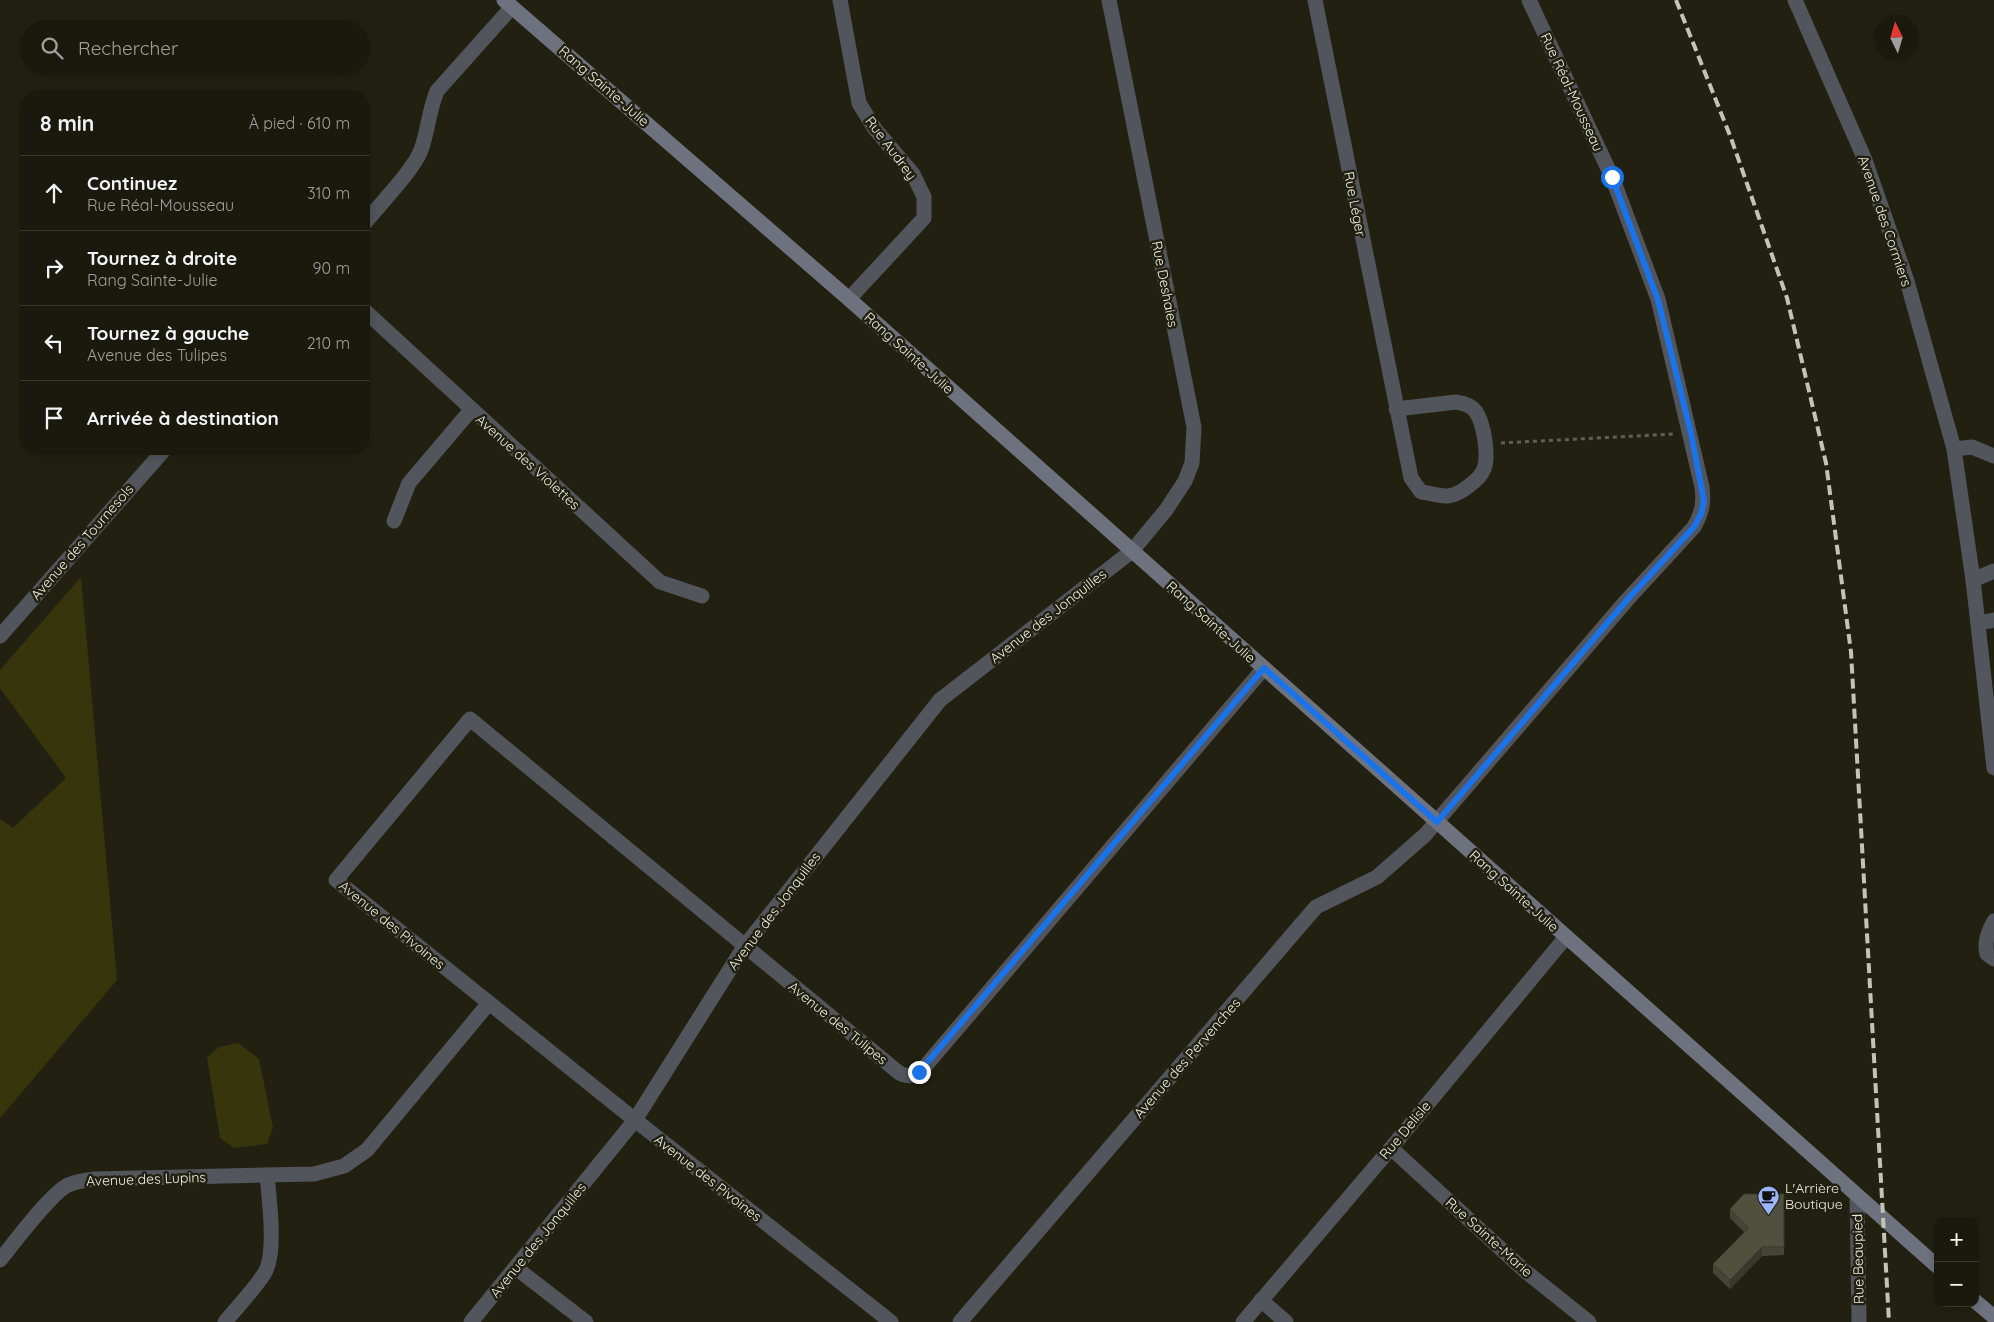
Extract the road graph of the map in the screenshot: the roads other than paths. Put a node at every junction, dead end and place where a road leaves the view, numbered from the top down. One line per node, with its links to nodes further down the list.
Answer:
1 (840, 0): 8 (street, Rue Audrey)
2 (1109, 0): 16 (street, Rue Deshaies)
3 (1315, 0): 10 (street, Rue Léger)
4 (1529, 0): 25 (street, Rue Réal-Mousseau)
5 (1795, 0): 12 (street, Avenue des Cormiers)
6 (508, 4): 7 (street); 8 (street, Rang Sainte-Julie)
7 (370, 217)
8 (849, 299): 16 (street, Rang Sainte-Julie)
9 (370, 316): 11 (street, Avenue des Violettes)
10 (1396, 409): 10 (street, Rue Léger)
11 (471, 410): 15 (street); 19 (street, Avenue des Violettes)
12 (1954, 449): 14 (street); 18 (street, Avenue des Cormiers)
13 (159, 455): 22 (street, Avenue des Tournesols)
14 (1994, 456)
15 (394, 521)
16 (1132, 551): 23 (street, Rang Sainte-Julie); 28 (street, Avenue des Jonquilles)
17 (1994, 571): 18 (street)
18 (1973, 580): 21 (street, Avenue des Cormiers)
19 (702, 596)
20 (1994, 620): 21 (street)
21 (1978, 623): 24 (street, Avenue des Cormiers)
22 (0, 636)
23 (1264, 668): 25 (street, Rang Sainte-Julie); 28 (street, Avenue des Tulipes)
24 (1994, 768)
25 (1437, 822): 27 (street, Rang Sainte-Julie); 45 (street, Avenue des Pervenches)
26 (1994, 921): 29 (street)
27 (1566, 937): 32 (street, Rue Delisle); 34 (street, Rang Sainte-Julie)
28 (744, 947): 30 (street, Avenue des Pivoines); 31 (street, Avenue des Jonquilles)
29 (1994, 959)
30 (489, 1003): 31 (street, Avenue des Pivoines); 33 (street, Avenue des Lupins)
31 (635, 1120): 37 (street, Avenue des Jonquilles); 44 (street, Avenue des Pivoines)
32 (1391, 1148): 38 (street, Rue Delisle); 48 (street, Rue Sainte-Marie)
33 (267, 1175): 35 (street, Avenue des Lupins); 41 (street)
34 (1857, 1196): 36 (street, Rang Sainte-Julie); 49 (street, Rue Beaupied)
35 (0, 1260)
36 (1934, 1263)
37 (516, 1268): 42 (street, Avenue des Jonquilles); 43 (street)
38 (1261, 1300): 46 (street, Rue Delisle); 47 (street)
39 (1979, 1304): 40 (street)
40 (1994, 1317)
41 (225, 1322)
42 (471, 1322)
43 (586, 1322)
44 (891, 1322)
45 (960, 1322)
46 (1243, 1322)
47 (1286, 1322)
48 (1589, 1322)
49 (1859, 1322)

